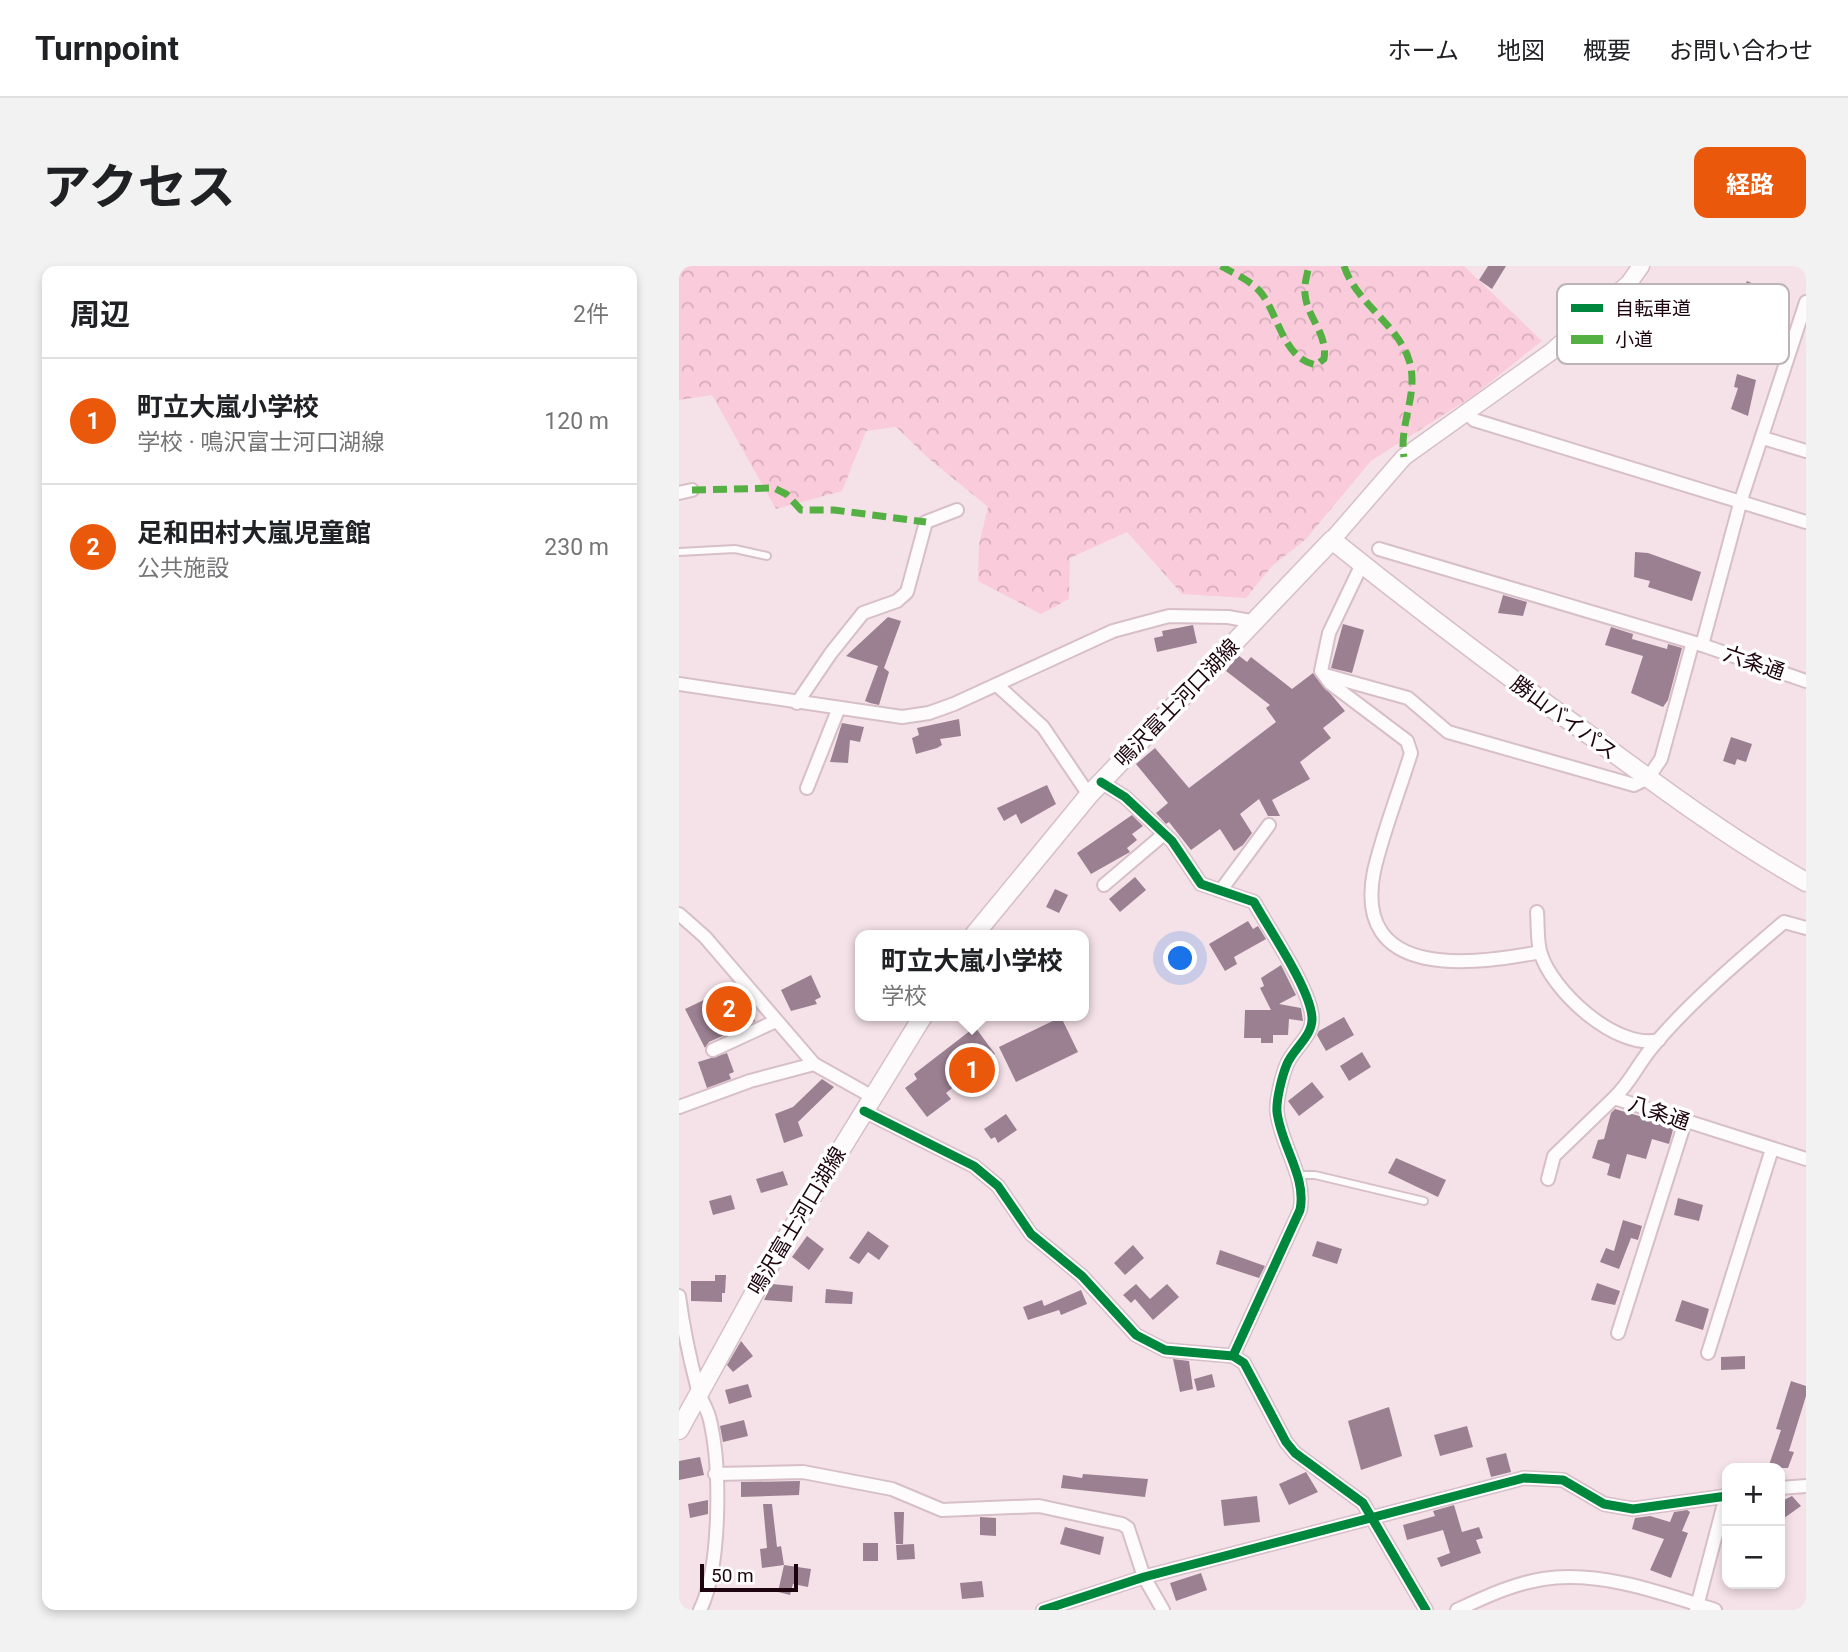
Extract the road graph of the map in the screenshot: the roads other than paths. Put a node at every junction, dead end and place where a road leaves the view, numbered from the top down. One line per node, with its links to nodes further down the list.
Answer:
1 (1641, 266): 2 (street)
2 (1629, 284)
3 (1806, 302): 5 (street)
4 (1557, 347): 7 (street)
5 (1789, 356)
6 (1786, 364): 8 (street)
7 (1466, 411): 12 (street); 15 (street)
8 (1763, 438): 9 (street); 12 (street)
9 (1806, 452)
10 (692, 490): 11 (street)
11 (679, 494)
12 (1741, 500): 14 (street); 21 (street)
13 (957, 510): 26 (street)
14 (1806, 522)
15 (1332, 540): 19 (main road, 勝山バイパス); 20 (main road, 鳴沢富士河口湖線)
16 (1379, 549): 21 (street, 六条通)
17 (679, 552): 18 (lane)
18 (767, 556)
19 (1362, 564): 22 (street); 28 (main road, 勝山バイパス)
20 (1256, 622): 25 (street); 30 (main road, 鳴沢富士河口湖線)
21 (1697, 645): 23 (street, 六条通); 28 (street)
22 (1324, 675): 28 (street); 40 (street)
23 (1806, 681)
24 (679, 684): 26 (street)
25 (998, 686): 27 (street); 30 (street)
26 (797, 703): 27 (street)
27 (838, 710): 29 (street)
28 (1648, 778): 33 (main road, 勝山バイパス)
29 (807, 788)
30 (1095, 788): 32 (street); 39 (main road, 鳴沢富士河口湖線)
31 (1269, 825): 35 (street)
32 (1164, 834): 34 (street); 35 (street)
33 (1806, 882)
34 (1104, 885)
35 (1221, 890): 52 (street)
36 (1537, 912): 40 (street)
37 (679, 914): 41 (street)
38 (1806, 928): 43 (street)
39 (978, 930)
40 (1540, 951): 43 (street)
41 (776, 1021): 44 (street); 45 (street)
42 (920, 1021): 47 (main road, 鳴沢富士河口湖線)
43 (1659, 1040): 46 (street)
44 (713, 1049)
45 (814, 1064): 47 (street); 48 (street)
46 (1614, 1098): 49 (street, 八条通); 53 (street, 八条通)
47 (868, 1104): 58 (street); 59 (main road, 鳴沢富士河口湖線)
48 (679, 1107)
49 (1685, 1122): 50 (street, 八条通); 56 (street)
50 (1772, 1149): 51 (street, 八条通); 57 (street)
51 (1806, 1159)
52 (1297, 1175): 54 (lane); 58 (street)
53 (1548, 1179)
54 (1424, 1201)
55 (679, 1296): 59 (street)
56 (1618, 1332)
57 (1708, 1353)
58 (1233, 1356): 66 (street)
59 (699, 1392): 60 (main road, 鳴沢富士河口湖線); 61 (street)
60 (679, 1430)
61 (715, 1474): 67 (street); 69 (street)
62 (1806, 1486): 63 (street)
63 (1785, 1488)
64 (1722, 1497): 66 (street)
65 (1722, 1511): 68 (street)
66 (1372, 1519): 67 (street); 72 (street)
67 (1144, 1577): 70 (street); 71 (street)
68 (1697, 1607): 73 (street); 74 (street)
69 (700, 1610)
70 (1043, 1610)
71 (1163, 1610)
72 (1426, 1610)
73 (1457, 1610)
74 (1715, 1610)

